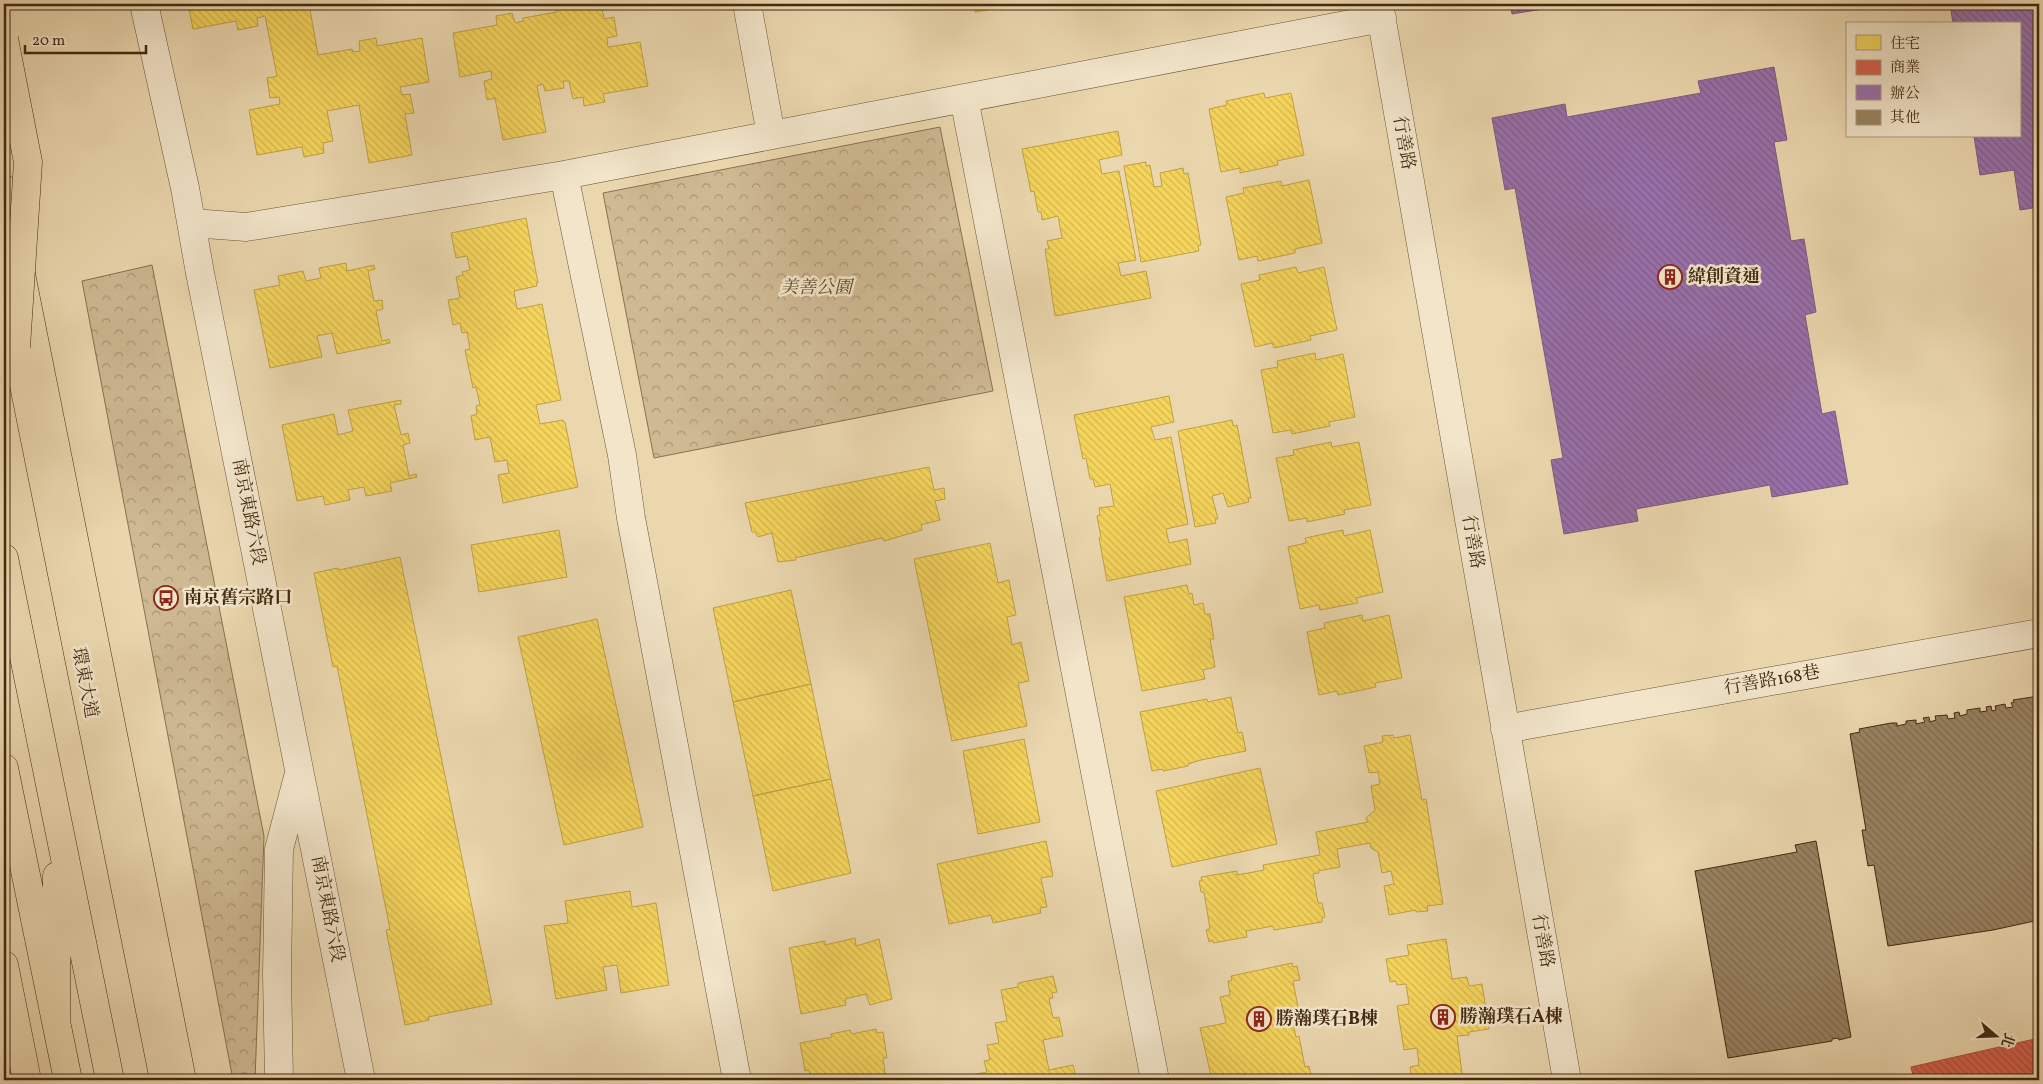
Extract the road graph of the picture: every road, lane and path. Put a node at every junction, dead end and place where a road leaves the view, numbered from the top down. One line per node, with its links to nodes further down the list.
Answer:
1 (144, 4): 9 (street, 南京東路六段)
2 (746, 4): 6 (street)
3 (1381, 11): 5 (street); 15 (street, 行善路)
4 (4, 39): 11 (main road, bridge)
5 (964, 98): 6 (street); 28 (street)
6 (771, 135): 7 (street)
7 (564, 175): 9 (street); 27 (street)
8 (4, 189): 24 (main road)
9 (192, 223): 17 (street, 南京東路六段)
10 (4, 286): 11 (main road, 環東大道, bridge)
11 (16, 347): 23 (main road, 環東大道)
12 (4, 558): 22 (main road)
13 (4, 568): 19 (main road)
14 (2039, 633): 15 (street, 行善路168巷)
15 (1505, 729): 29 (street, 行善路)
16 (4, 768): 19 (main road)
17 (300, 770): 25 (street); 26 (street, 南京東路六段)
18 (4, 965): 20 (main road)
19 (56, 1022): 21 (main road)
20 (27, 1080)
21 (68, 1080)
22 (110, 1080)
23 (164, 1080)
24 (182, 1080)
25 (279, 1080)
26 (361, 1080)
27 (737, 1080)
28 (1155, 1080)
29 (1567, 1080)

